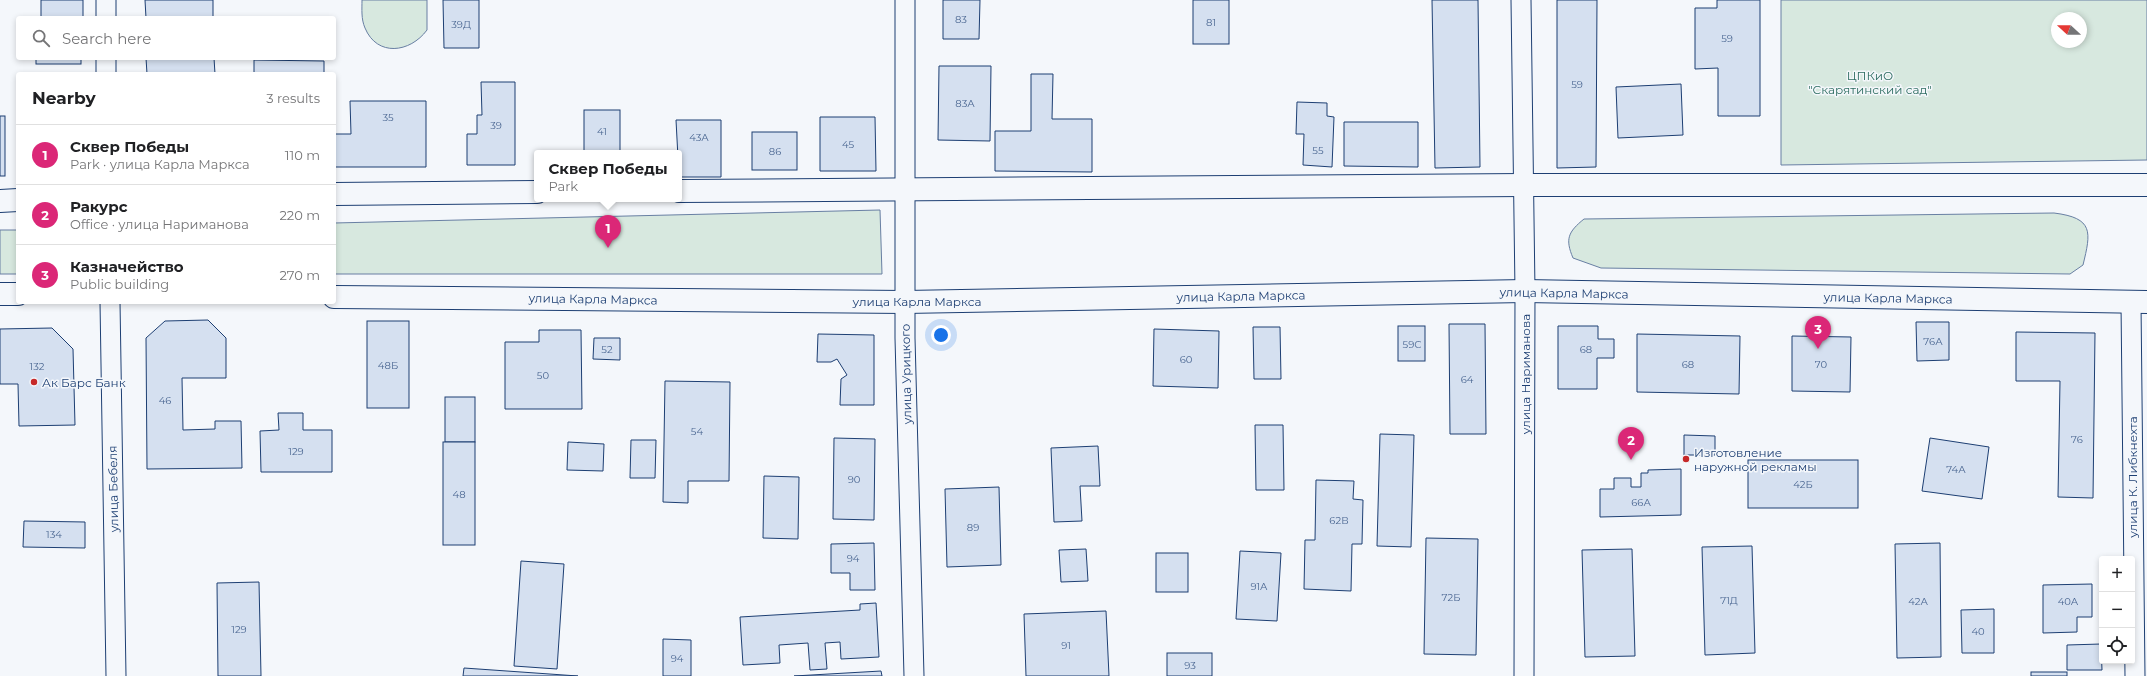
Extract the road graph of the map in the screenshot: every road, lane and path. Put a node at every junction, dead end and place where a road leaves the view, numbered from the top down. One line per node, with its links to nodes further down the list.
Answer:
1 (106, 0): 4 (street)
2 (905, 0): 9 (street, улица Урицкого)
3 (1521, 0): 7 (street, улица Нариманова)
4 (106, 16)
5 (106, 60): 6 (street)
6 (106, 72)
7 (1524, 185): 8 (main road); 9 (main road); 15 (street, улица Нариманова)
8 (2147, 185)
9 (904, 190): 10 (main road); 19 (street, улица Урицкого)
10 (682, 191)
11 (534, 192): 12 (main road)
12 (336, 194)
13 (16, 200): 14 (main road)
14 (0, 201)
15 (1525, 291): 19 (main road, улица Карла Маркса); 20 (main road, улица Карла Маркса); 24 (street, улица Нариманова)
16 (0, 294): 17 (main road)
17 (16, 294)
18 (336, 297): 19 (main road, улица Карла Маркса)
19 (905, 302): 23 (street, улица Урицкого)
20 (2139, 302): 25 (street, улица К. Либкнехта)
21 (110, 304): 22 (street, улица Бебеля)
22 (116, 676)
23 (914, 676)
24 (1524, 676)
25 (2135, 676)

